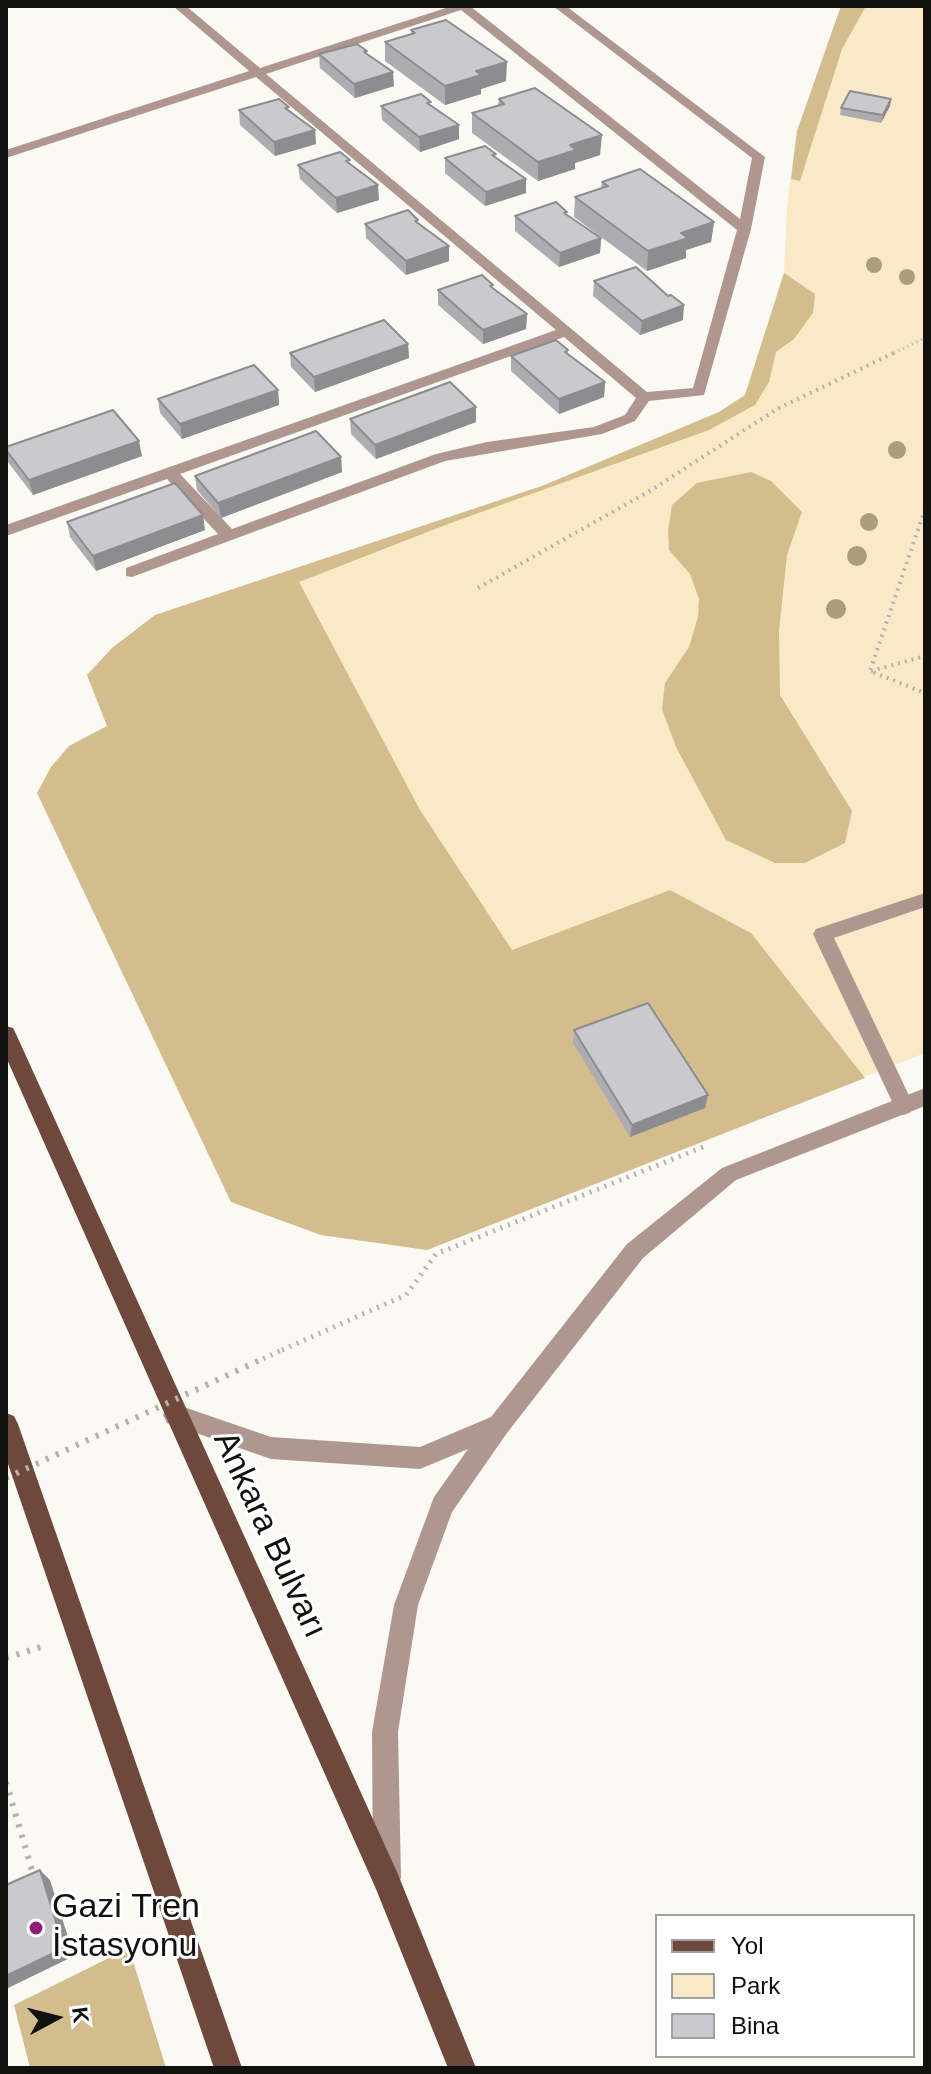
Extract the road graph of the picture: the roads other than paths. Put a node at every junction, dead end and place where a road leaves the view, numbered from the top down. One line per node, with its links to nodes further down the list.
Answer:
1 (179, 6): 4 (street)
2 (463, 6): 4 (street); 6 (street)
3 (559, 6): 6 (street)
4 (256, 73): 5 (street); 7 (street)
5 (6, 154)
6 (744, 229): 8 (street)
7 (567, 331): 8 (street); 9 (street)
8 (644, 397): 11 (street)
9 (170, 473): 10 (street); 11 (street)
10 (6, 531)
11 (229, 536): 12 (street)
12 (132, 572)
13 (925, 900): 16 (street)
14 (6, 1034): 17 (main road, Ankara Bulvarı)
15 (925, 1097): 16 (street)
16 (904, 1106): 19 (street)
17 (175, 1415): 19 (street); 20 (main road, Ankara Bulvarı)
18 (6, 1424): 21 (main road)
19 (499, 1425): 20 (street)
20 (387, 1882): 22 (main road, Ankara Bulvarı)
21 (228, 2068)
22 (462, 2068)

